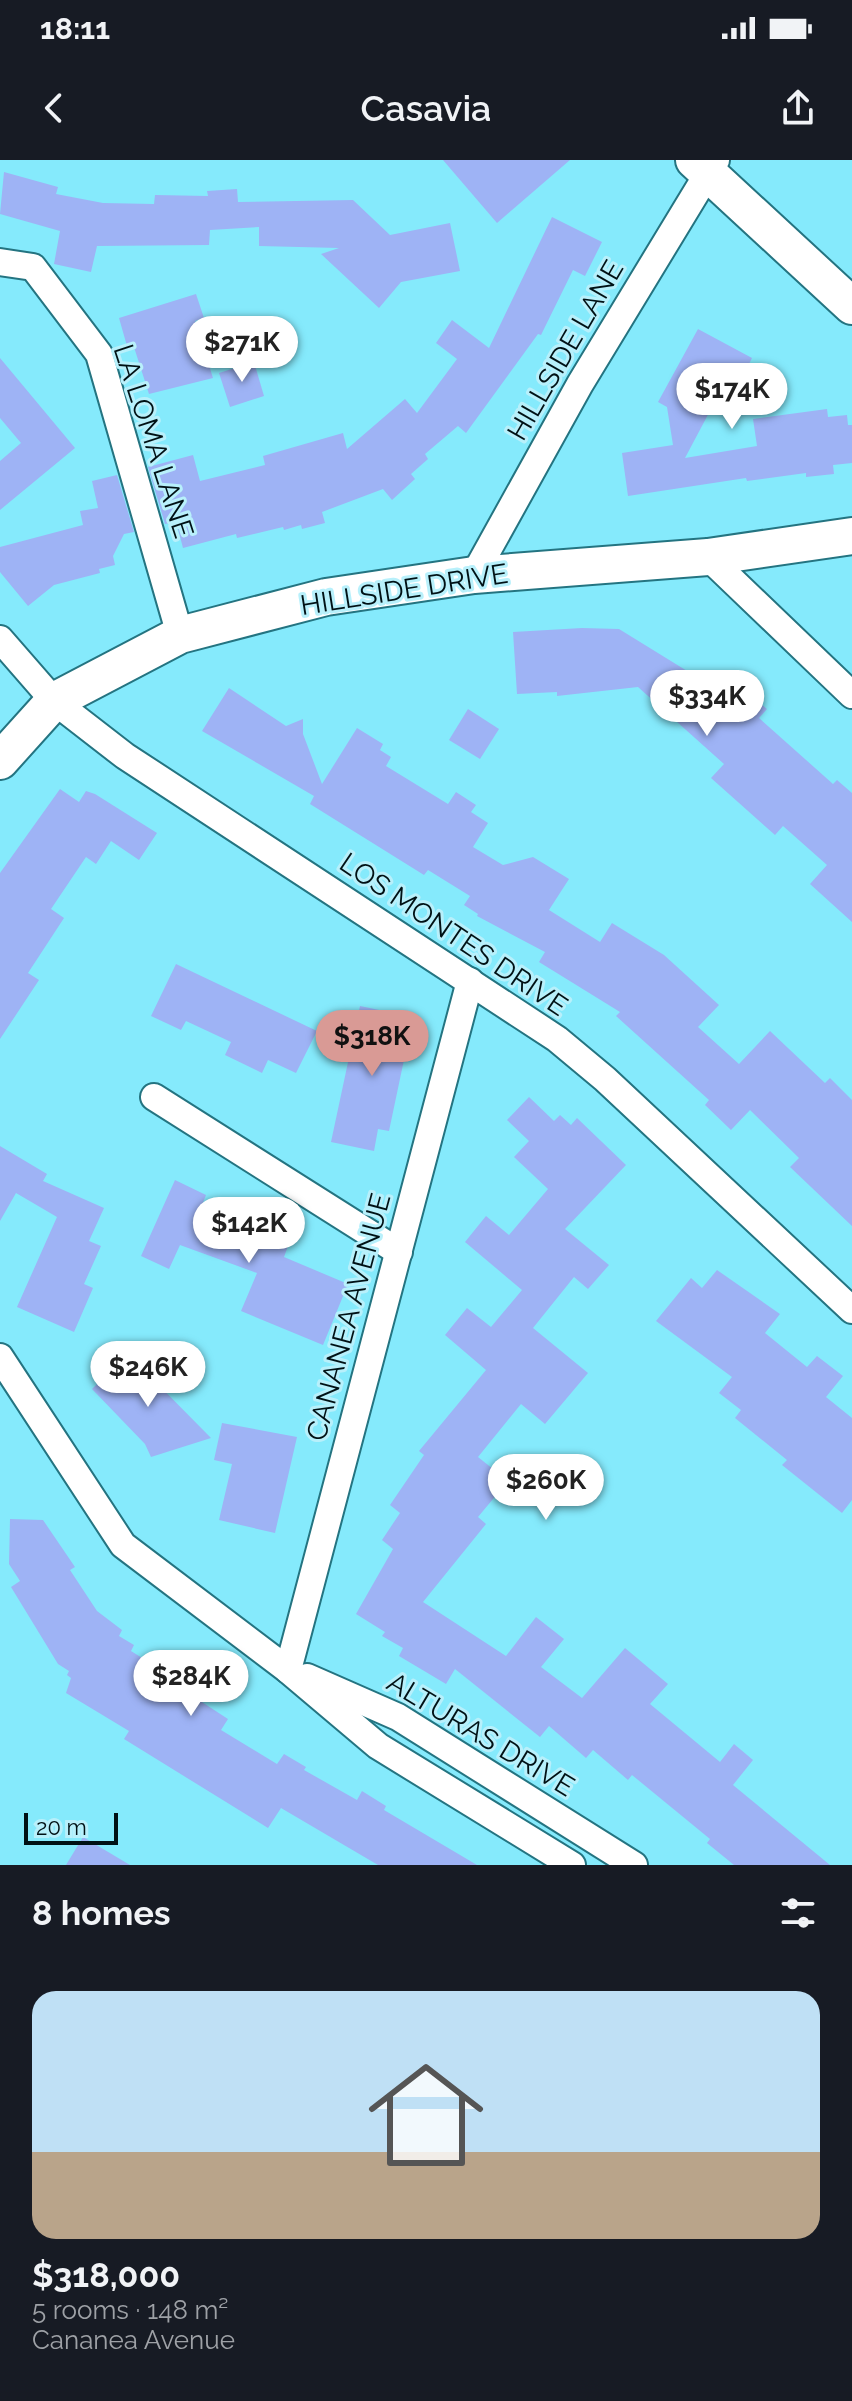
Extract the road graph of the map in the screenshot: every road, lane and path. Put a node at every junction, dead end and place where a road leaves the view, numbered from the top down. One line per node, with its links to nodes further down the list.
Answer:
1 (705, 164): 3 (main road); 6 (street, HILLSIDE LANE)
2 (0, 262): 7 (street, LA LOMA LANE)
3 (852, 306)
4 (852, 536): 5 (main road, HILLSIDE DRIVE)
5 (708, 557): 6 (main road, HILLSIDE DRIVE); 9 (street)
6 (474, 575): 7 (main road, HILLSIDE DRIVE)
7 (180, 635): 10 (main road, HILLSIDE DRIVE)
8 (0, 639): 10 (street, LOS MONTES DRIVE)
9 (852, 695)
10 (54, 701): 11 (main road, HILLSIDE DRIVE); 12 (street, LOS MONTES DRIVE)
11 (0, 761)
12 (470, 981): 14 (street, CANANEA AVENUE); 15 (street, LOS MONTES DRIVE)
13 (154, 1097): 14 (street)
14 (399, 1252): 17 (street, CANANEA AVENUE)
15 (852, 1310)
16 (0, 1357): 17 (street, ALTURAS DRIVE)
17 (288, 1670): 18 (street, ALTURAS DRIVE); 19 (street, ALTURAS DRIVE)
18 (572, 1865)
19 (634, 1865)

